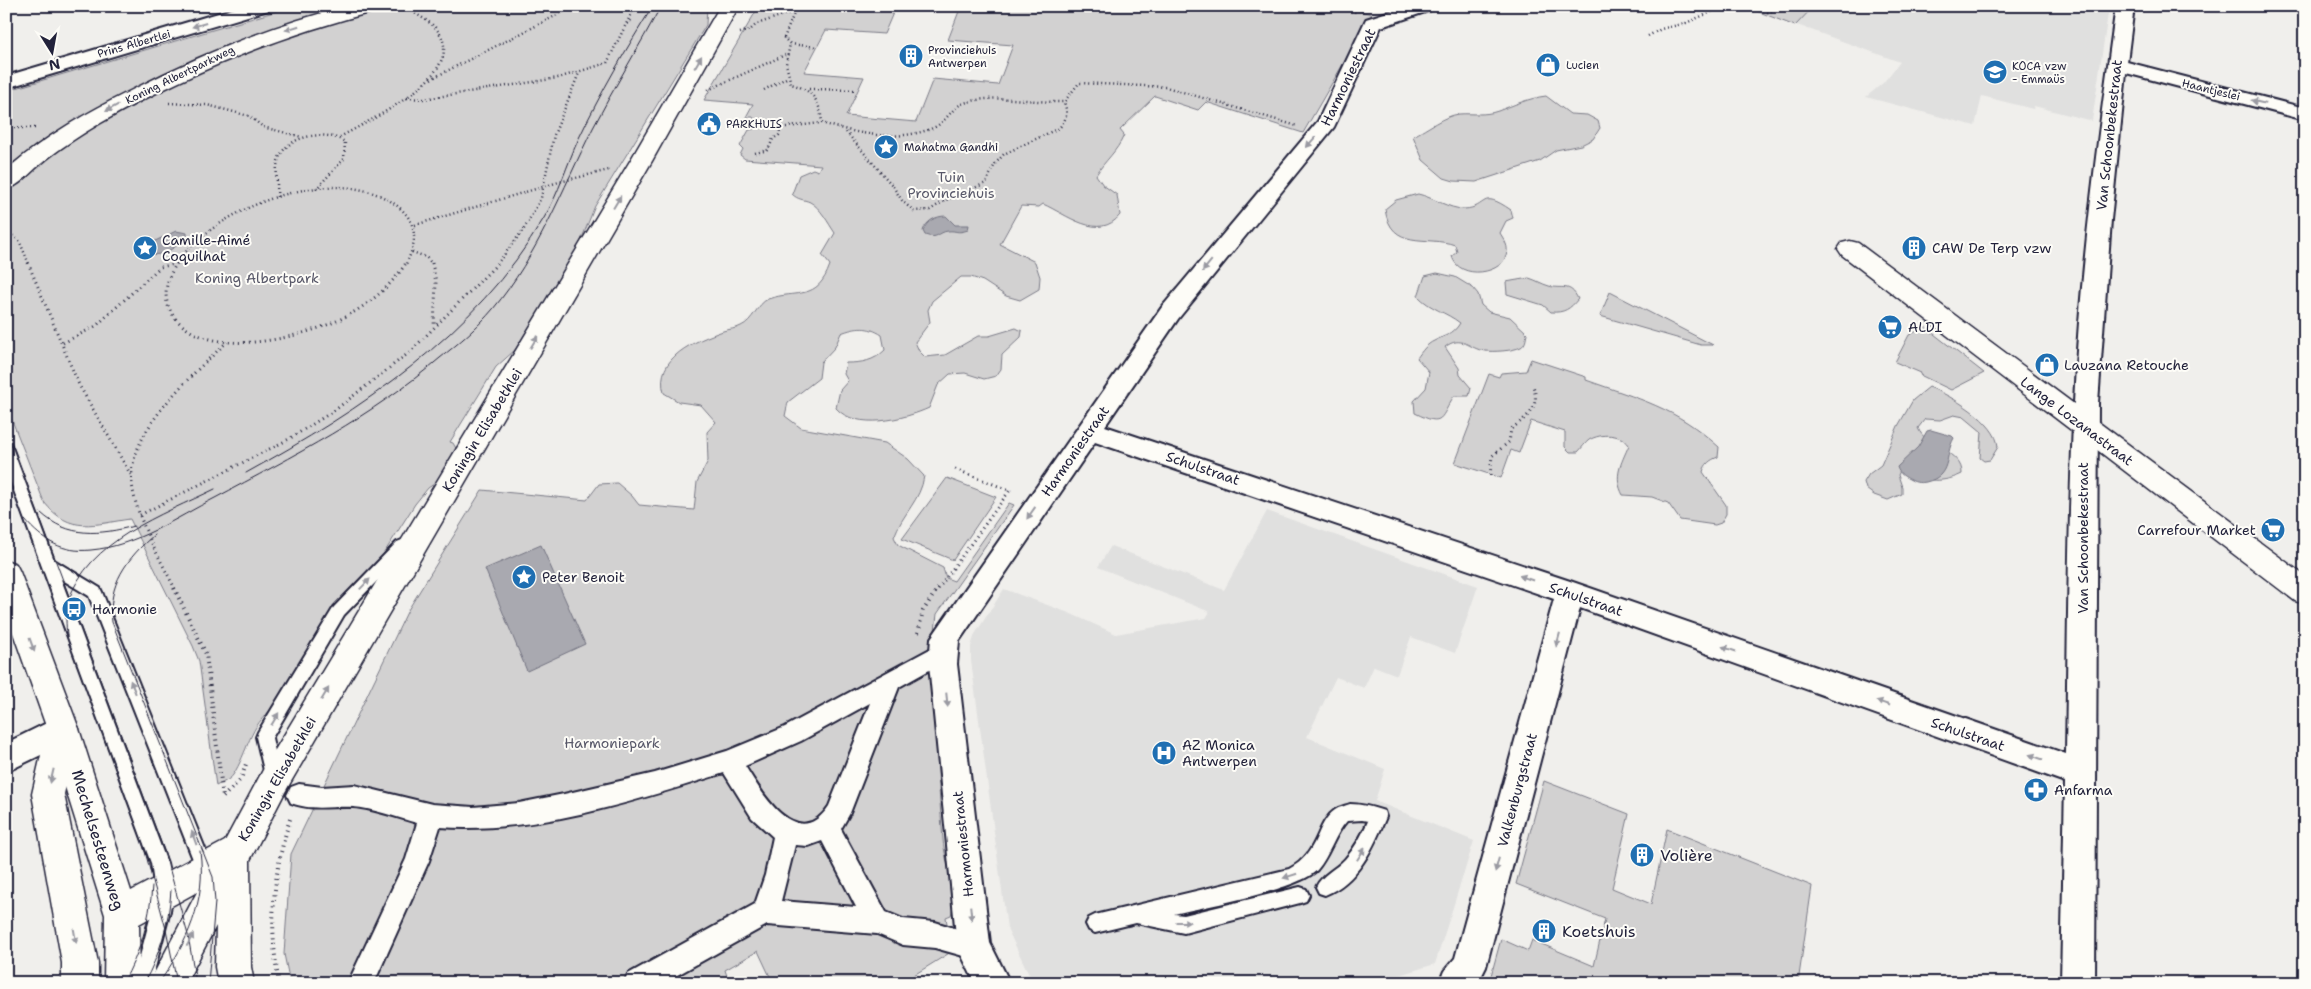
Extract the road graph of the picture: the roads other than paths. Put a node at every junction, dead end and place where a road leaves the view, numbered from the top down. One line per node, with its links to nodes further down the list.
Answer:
1 (262, 6): 7 (street, Prins Albertlei, one-way to 7)
2 (373, 6): 9 (main road, Koning Albertparkweg, one-way to 9)
3 (730, 6): 24 (main road, Koningin Elisabethlei, one-way to 3)
4 (1425, 6): 12 (street, Harmoniestraat, one-way to 12)
5 (2125, 6): 6 (street, Van Schoonbekestraat)
6 (2116, 66): 8 (street, Haantjeslei, one-way to 6); 11 (street, Van Schoonbekestraat)
7 (6, 82)
8 (2305, 114)
9 (6, 182)
10 (1850, 249): 11 (main road, Lange Lozanastraat)
11 (2086, 428): 16 (main road, Lange Lozanastraat); 23 (street, Van Schoonbekestraat)
12 (1089, 430): 17 (street, Schulstraat, one-way to 12); 18 (street, Harmoniestraat, one-way to 18)
13 (6, 450): 14 (lane)
14 (49, 564): 28 (lane, one-way to 14); 30 (lane)
15 (6, 572): 20 (main road, Mechelsesteenweg, one-way to 20)
16 (2305, 592)
17 (1570, 593): 23 (street, Schulstraat, one-way to 17); 47 (street, Valkenburgstraat, one-way to 47)
18 (932, 657): 19 (street); 38 (street, Harmoniestraat, one-way to 38)
19 (890, 680): 22 (street); 26 (street)
20 (63, 729): 21 (street); 35 (main road, Mechelsesteenweg); 40 (main road, Mechelsesteenweg, one-way to 40)
21 (6, 758)
22 (730, 761): 25 (street); 27 (street)
23 (2082, 774): 48 (street, Van Schoonbekestraat)
24 (286, 788): 25 (street); 28 (main road, Koningin Elisabethlei)
25 (432, 815): 44 (street)
26 (827, 827): 27 (street); 36 (street)
27 (786, 832): 33 (street)
28 (220, 861): 30 (main road); 32 (main road, Koningin Elisabethlei); 39 (main road)
29 (1325, 887): 34 (lane, one-way to 34)
30 (164, 891): 32 (lane); 35 (main road); 42 (lane)
31 (1300, 895): 34 (lane, one-way to 31)
32 (210, 904): 39 (lane); 43 (main road, Koningin Elisabethlei, one-way to 32)
33 (765, 912): 36 (street); 45 (street)
34 (1135, 914): 37 (lane)
35 (122, 915): 41 (main road, Mechelsesteenweg)
36 (877, 921): 38 (street)
37 (1094, 924)
38 (974, 946): 46 (street, Harmoniestraat)
39 (235, 975)
40 (80, 983)
41 (122, 983)
42 (142, 983)
43 (167, 983)
44 (361, 983)
45 (637, 983)
46 (993, 983)
47 (1456, 983)
48 (2078, 983)

